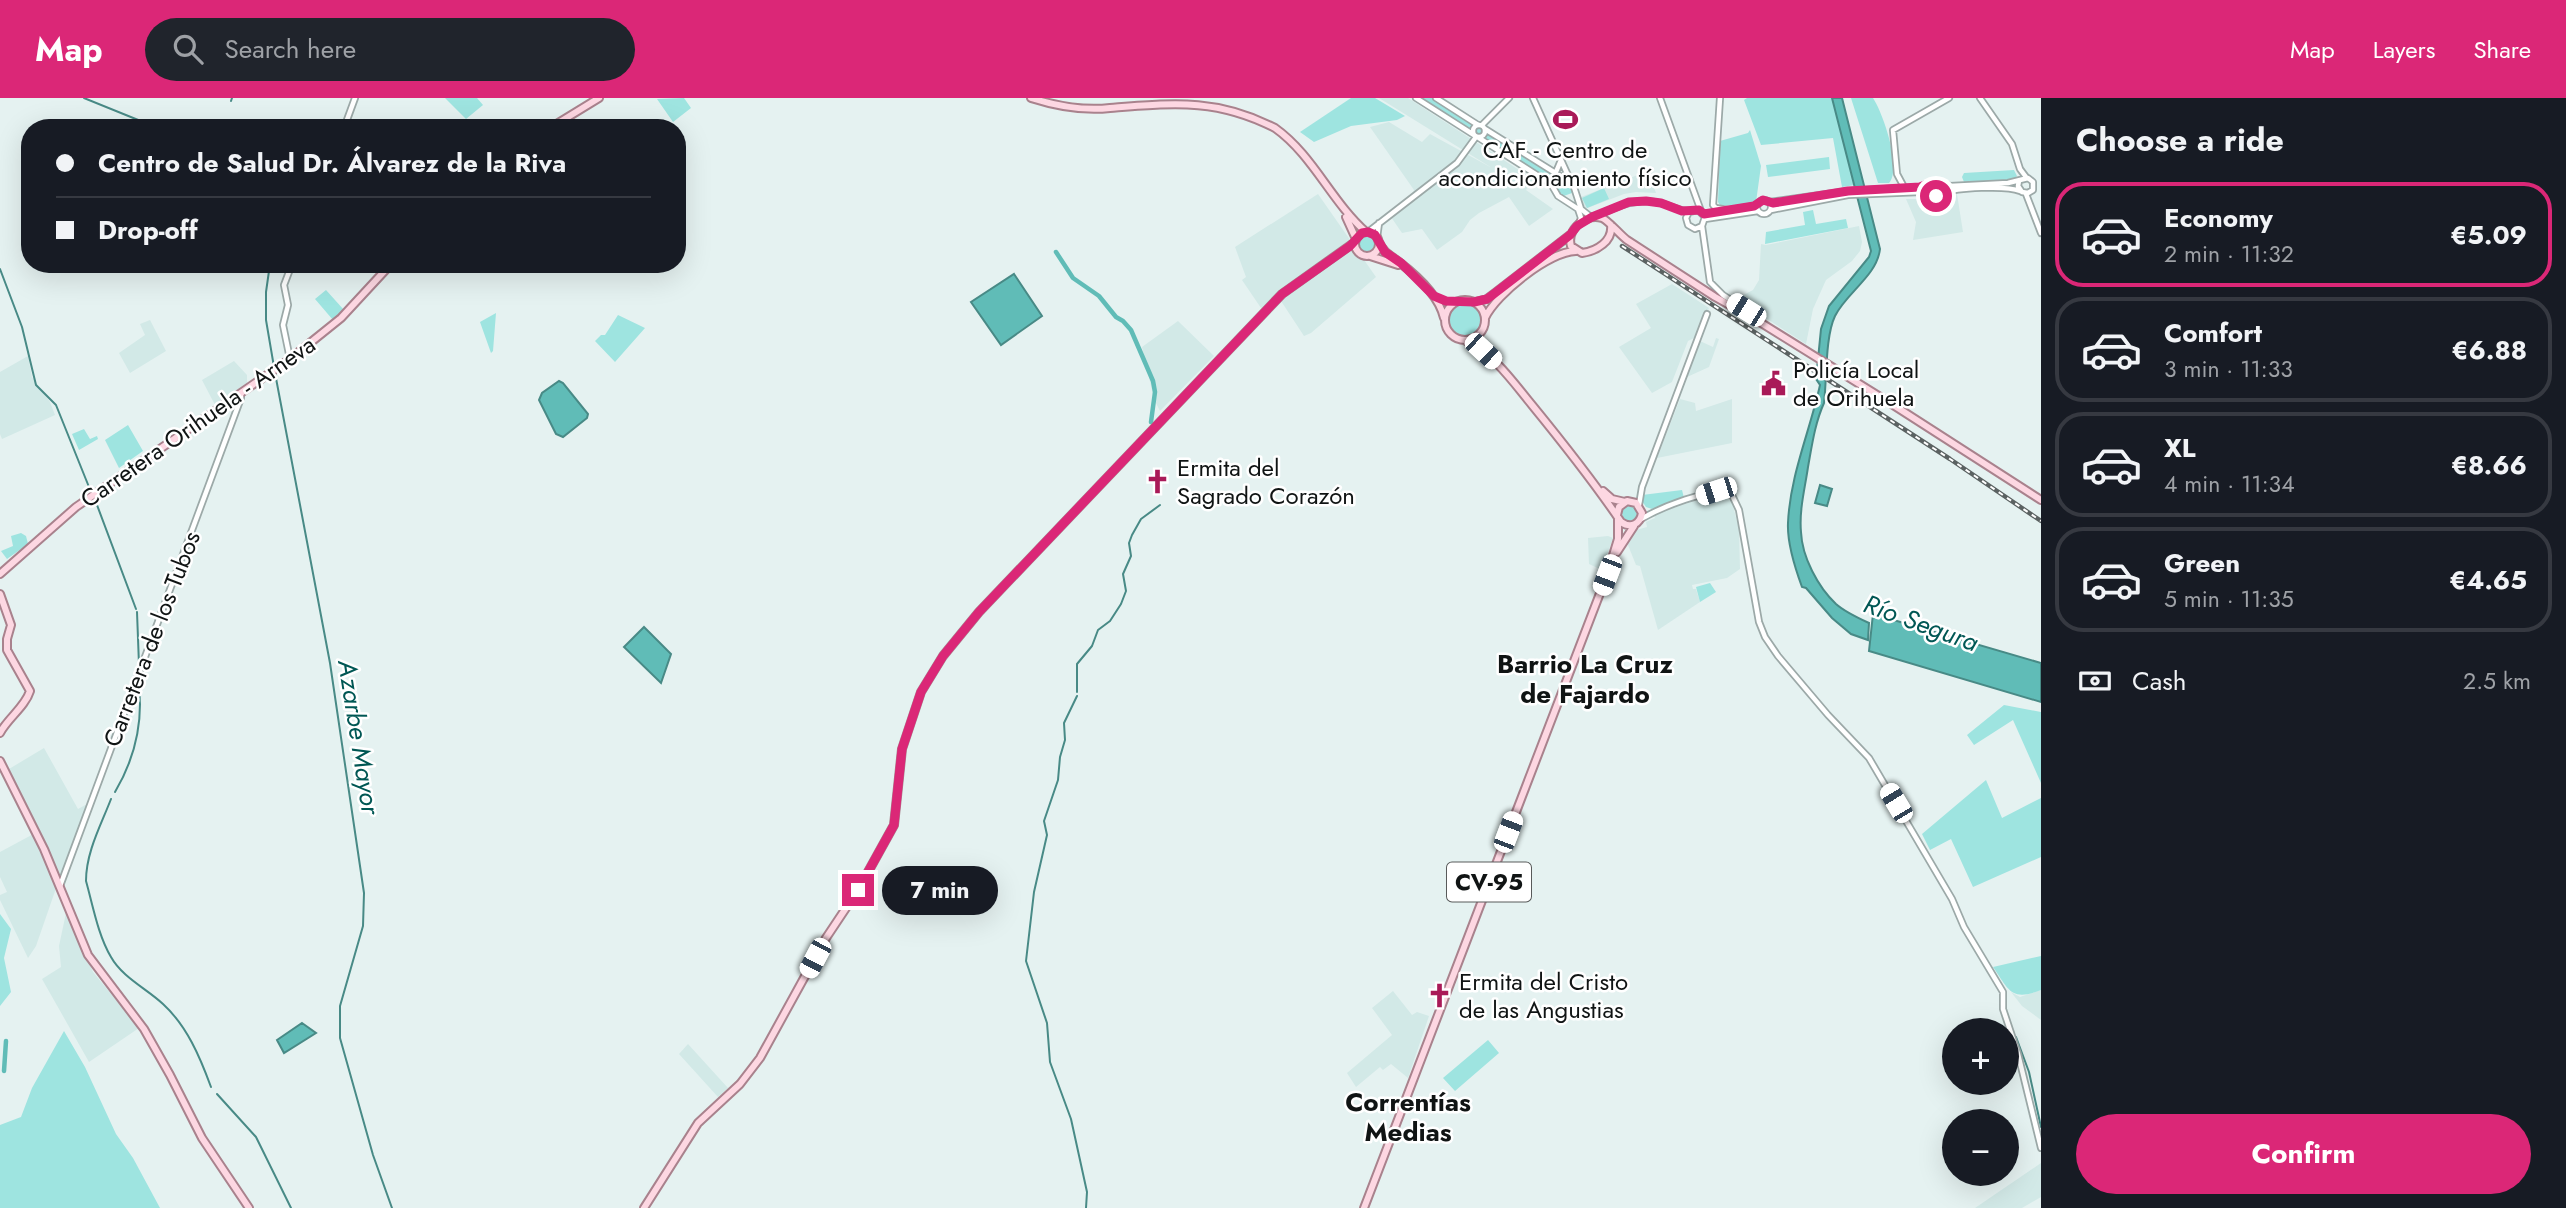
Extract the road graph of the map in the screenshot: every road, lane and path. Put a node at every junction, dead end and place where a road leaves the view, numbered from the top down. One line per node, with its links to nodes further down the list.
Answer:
1 (355, 98): 12 (street)
2 (599, 98): 13 (main road)
3 (1031, 98): 36 (main road)
4 (1416, 98): 15 (street)
5 (1436, 98): 14 (street)
6 (1509, 98): 14 (street)
7 (1533, 98): 16 (street)
8 (1660, 98): 43 (street)
9 (1720, 98): 40 (street)
10 (1949, 98): 18 (street)
11 (1980, 98): 19 (street)
12 (347, 119)
13 (565, 119)
14 (1483, 126): 15 (street); 15 (street); 17 (street)
15 (1476, 136): 23 (street); 45 (street)
16 (1559, 153): 17 (street); 21 (street)
17 (1556, 174): 21 (street); 23 (street)
18 (1897, 174): 25 (street); 26 (street)
19 (2022, 179): 20 (street); 24 (street); 28 (street)
20 (1940, 182): 22 (street); 30 (street)
21 (1571, 183): 31 (street)
22 (1930, 183): 25 (street); 32 (street)
23 (1551, 184): 33 (street)
24 (2036, 186): 28 (street); 37 (street)
25 (1904, 187): 26 (street)
26 (1887, 188): 27 (street)
27 (1878, 191): 29 (street); 32 (street)
28 (2023, 192): 30 (street); 37 (street)
29 (1848, 193): 34 (street); 41 (street)
30 (1942, 193): 32 (street)
31 (1576, 195): 33 (street); 44 (street)
32 (1932, 195)
33 (1564, 200): 48 (street)
34 (1769, 202): 35 (street); 41 (street)
35 (1758, 204): 40 (street); 42 (street)
36 (1340, 206): 50 (main road); 56 (main road)
37 (2032, 206): 51 (street)
38 (1612, 209): 39 (street); 44 (street); 47 (street)
39 (1676, 210): 43 (street); 46 (street)
40 (1730, 210): 43 (street)
41 (1771, 210): 42 (street)
42 (1758, 211): 43 (street)
43 (1699, 213): 46 (street); 49 (street)
44 (1593, 217): 47 (main road); 48 (main road)
45 (1379, 222): 50 (street); 53 (street)
46 (1686, 222): 49 (street)
47 (1610, 224): 54 (main road); 55 (main road)
48 (1577, 226): 52 (main road)
49 (1702, 226): 69 (street)
50 (1367, 232): 53 (main road); 56 (main road)
51 (2041, 233)
52 (1570, 235): 57 (main road); 66 (main road)
53 (1378, 240): 58 (main road); 60 (main road)
54 (1608, 240): 55 (main road); 57 (main road)
55 (1627, 240): 64 (main road)
56 (1356, 241): 58 (main road); 59 (main road)
57 (1576, 251): 68 (main road)
58 (1366, 256): 59 (main road); 60 (main road)
59 (1334, 257): 93 (main road)
60 (1409, 272): 63 (main road)
61 (289, 273): 74 (street)
62 (383, 273): 74 (main road, Carretera Orihuela - Arneva)
63 (1434, 296): 65 (main road); 70 (main road)
64 (1715, 297): 69 (main road); 73 (main road)
65 (1458, 301): 66 (main road); 70 (main road)
66 (1474, 302): 68 (main road)
67 (1707, 314): 78 (street)
68 (1485, 318): 71 (main road)
69 (1758, 318): 73 (main road)
70 (1445, 320): 72 (main road)
71 (1483, 331): 72 (main road); 75 (main road)
72 (1466, 341): 75 (main road)
73 (1813, 354): 79 (main road)
74 (290, 359): 76 (main road, Carretera Orihuela - Arneva)
75 (1494, 361): 77 (main road)
76 (241, 392): 86 (main road, Carretera Orihuela - Arneva); 90 (street, Carretera de los Tubos)
77 (1589, 477): 80 (main road); 83 (main road)
78 (1640, 490): 80 (street); 81 (street)
79 (2041, 500)
80 (1628, 501): 81 (main road); 83 (main road, CV-95)
81 (1639, 506): 82 (street); 84 (main road)
82 (1654, 510): 84 (street); 91 (street)
83 (1618, 517): 84 (main road); 85 (main road, CV-95)
84 (1638, 522): 85 (main road, CV-95)
85 (1614, 556): 94 (main road, CV-95)
86 (0, 574)
87 (0, 593): 88 (main road)
88 (0, 733)
89 (0, 761): 90 (main road)
90 (60, 886): 92 (main road)
91 (2041, 1148)
92 (249, 1208)
93 (644, 1208)
94 (1364, 1208)

